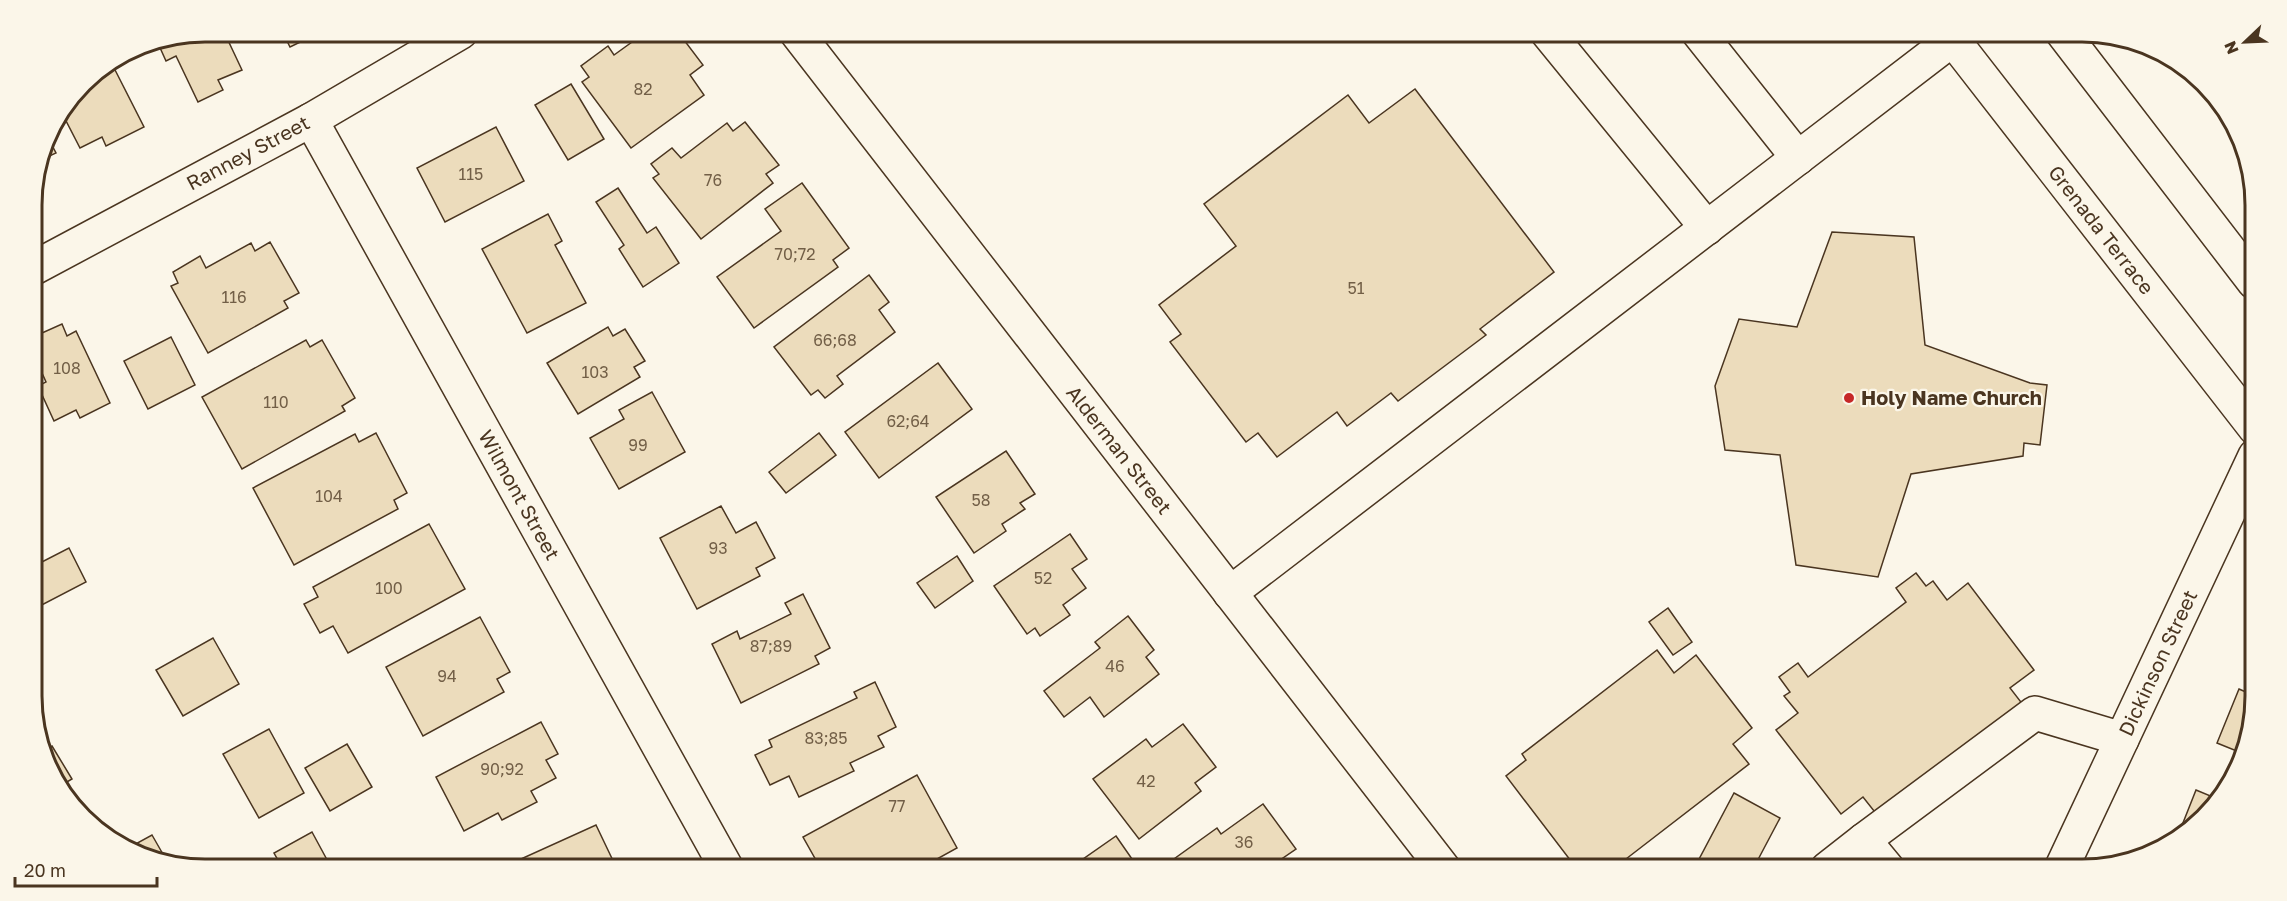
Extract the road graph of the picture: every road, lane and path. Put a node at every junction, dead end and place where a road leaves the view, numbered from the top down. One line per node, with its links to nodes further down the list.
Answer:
1 (444, 42): 8 (street, Ranney Street)
2 (815, 42): 15 (street, Alderman Street)
3 (1555, 42): 10 (street)
4 (1706, 42): 9 (street)
5 (1941, 42): 9 (street)
6 (1955, 42): 13 (street, Grenada Terrace)
7 (2070, 42): 12 (street)
8 (311, 120): 11 (street, Ranney Street); 18 (street, Wilmont Street)
9 (1798, 158): 10 (street)
10 (1707, 228): 15 (street)
11 (42, 264)
12 (2245, 270)
13 (2245, 415)
14 (2245, 477): 16 (street, Dickinson Street)
15 (1230, 593): 19 (street, Alderman Street)
16 (2122, 739): 17 (street); 22 (street, Dickinson Street)
17 (1864, 840): 20 (street); 21 (street)
18 (721, 859)
19 (1435, 859)
20 (1840, 859)
21 (1880, 859)
22 (2066, 859)

